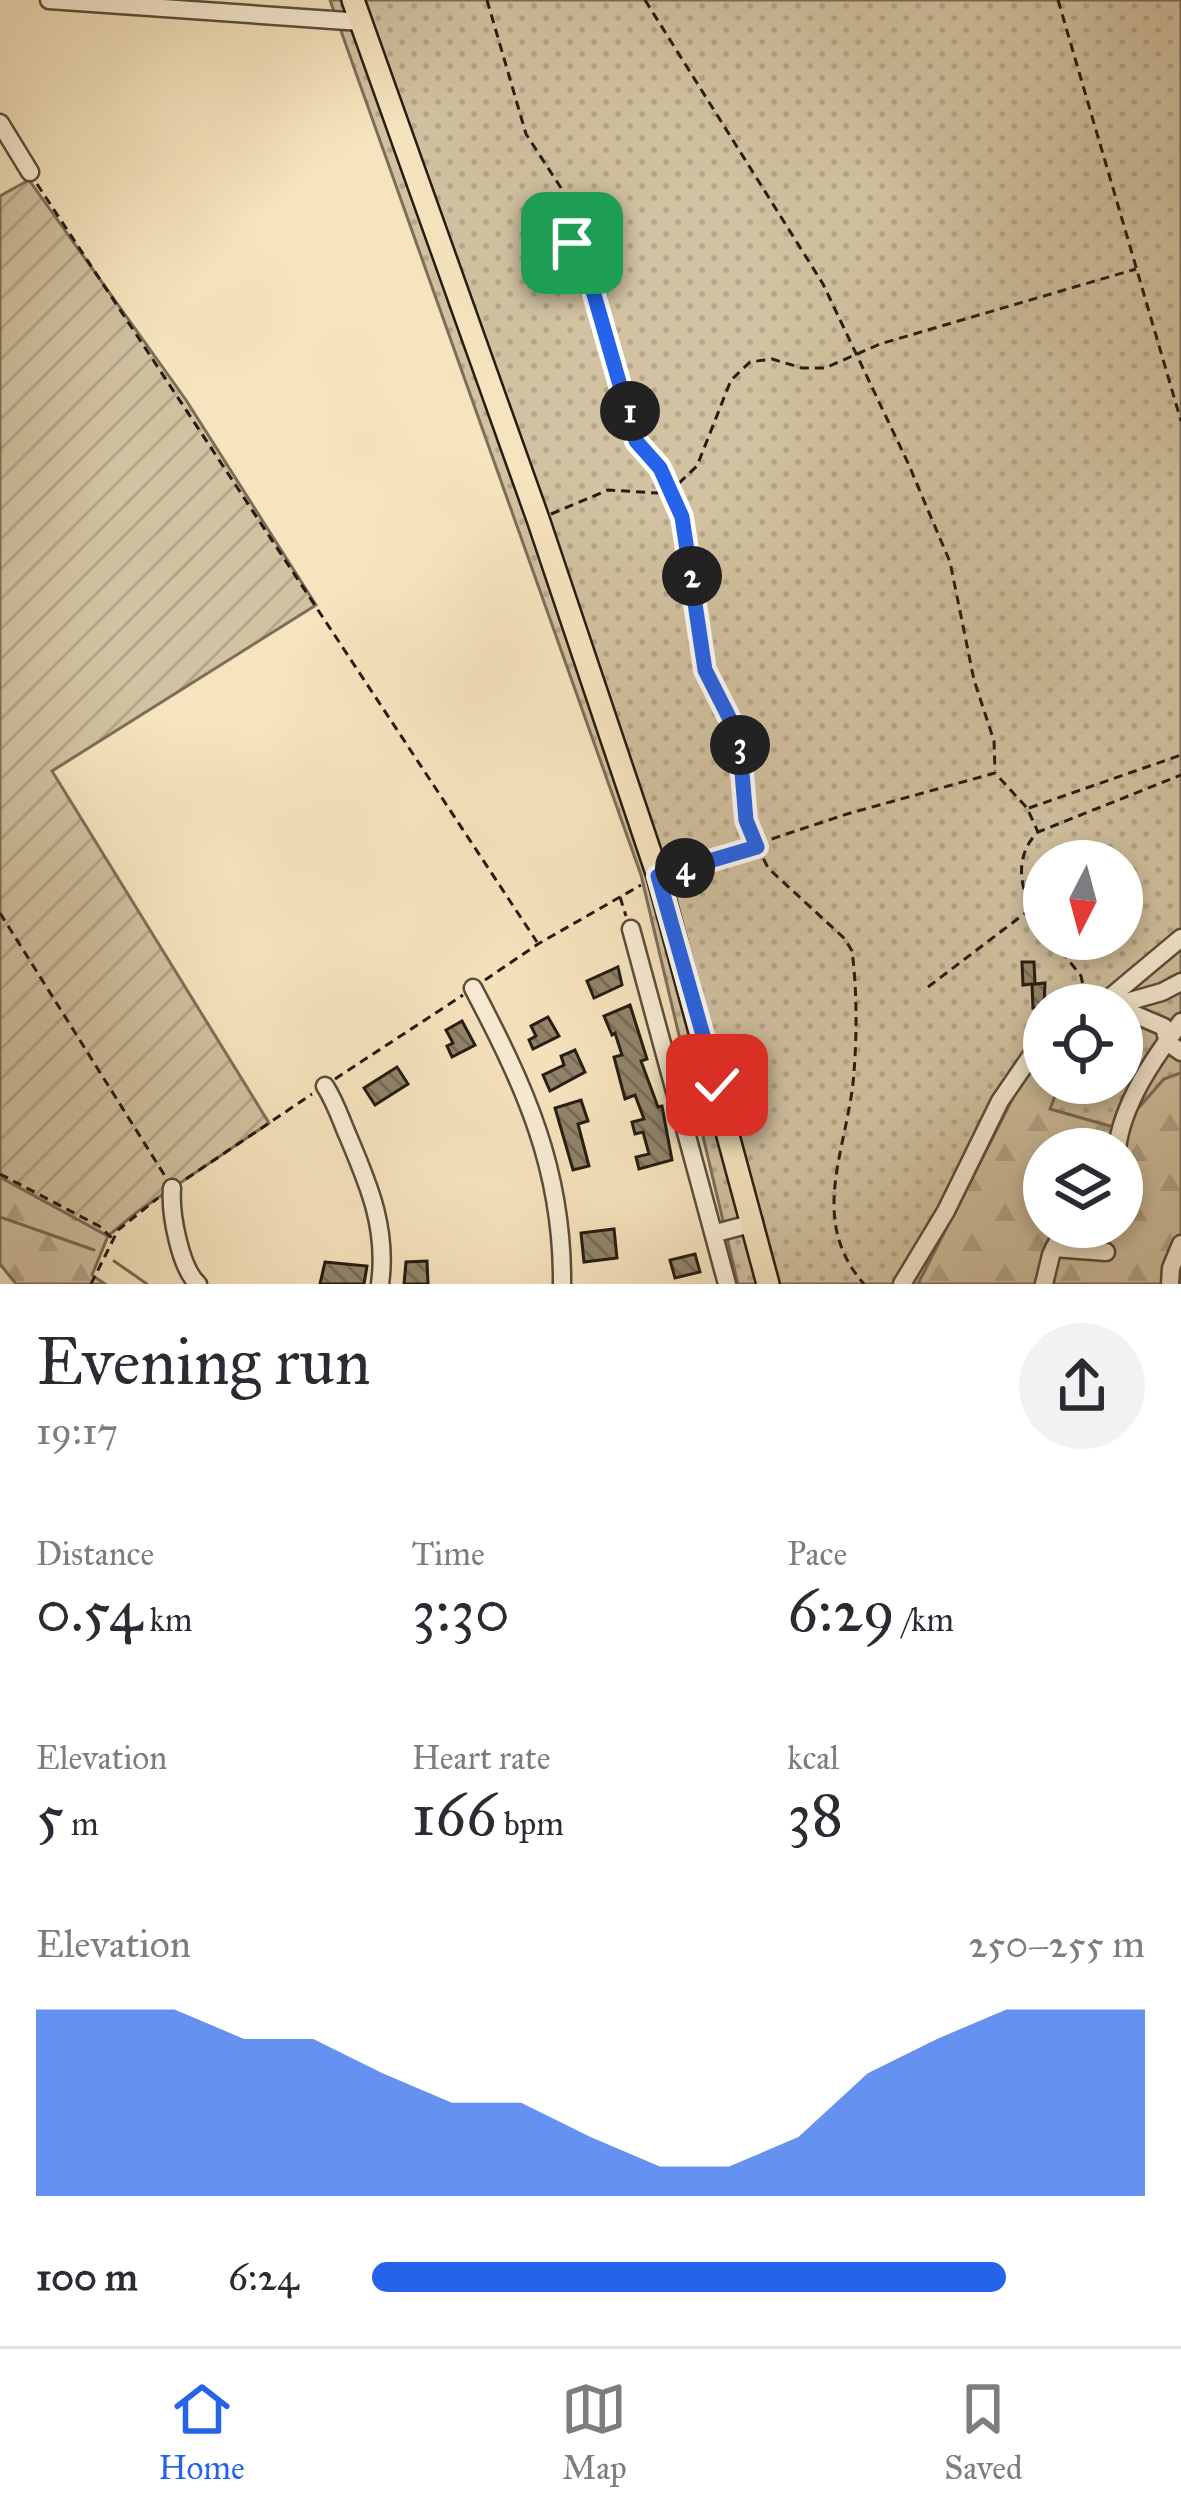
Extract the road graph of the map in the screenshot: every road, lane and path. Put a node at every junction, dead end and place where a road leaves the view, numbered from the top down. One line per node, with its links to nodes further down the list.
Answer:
1 (49, 0): 6 (street)
2 (353, 0): 6 (main road)
3 (487, 0): 12 (path)
4 (645, 0): 10 (path)
5 (1058, 0): 9 (path)
6 (361, 22): 13 (main road)
7 (0, 123): 8 (street)
8 (30, 172): 26 (path)
9 (1136, 269): 10 (path); 11 (path)
10 (857, 354): 12 (path); 15 (path)
11 (1181, 421)
12 (670, 489): 13 (path); 20 (path)
13 (538, 519): 21 (main road)
14 (1180, 757): 17 (path)
15 (994, 772): 17 (path); 20 (path)
16 (1181, 775): 18 (path)
17 (1027, 808): 18 (path)
18 (1038, 832): 19 (path)
19 (1030, 840)
20 (757, 847): 21 (path); 53 (path)
21 (658, 876): 22 (path); 42 (main road)
22 (620, 896): 25 (path); 26 (path)
23 (0, 914): 41 (path)
24 (1023, 915): 30 (path)
25 (631, 929): 43 (street)
26 (538, 944): 31 (path)
27 (1179, 945): 29 (street)
28 (1181, 982): 32 (street)
29 (1128, 984)
30 (928, 987)
31 (473, 988): 37 (path); 50 (street)
32 (1143, 999)
33 (1143, 1018): 35 (street)
34 (1181, 1022): 35 (street)
35 (1174, 1047): 39 (street)
36 (1023, 1068): 54 (street)
37 (325, 1086): 38 (path); 49 (street)
38 (269, 1123)
39 (1120, 1128)
40 (0, 1174): 44 (path)
41 (172, 1188): 48 (street)
42 (754, 1223): 43 (street); 52 (main road)
43 (716, 1232): 51 (street)
44 (112, 1238)
45 (1181, 1244): 56 (street)
46 (1054, 1248): 47 (street); 55 (street)
47 (1106, 1252)
48 (198, 1284)
49 (380, 1284)
50 (562, 1284)
51 (727, 1284)
52 (769, 1284)
53 (864, 1284)
54 (902, 1284)
55 (1044, 1284)
56 (1170, 1284)

